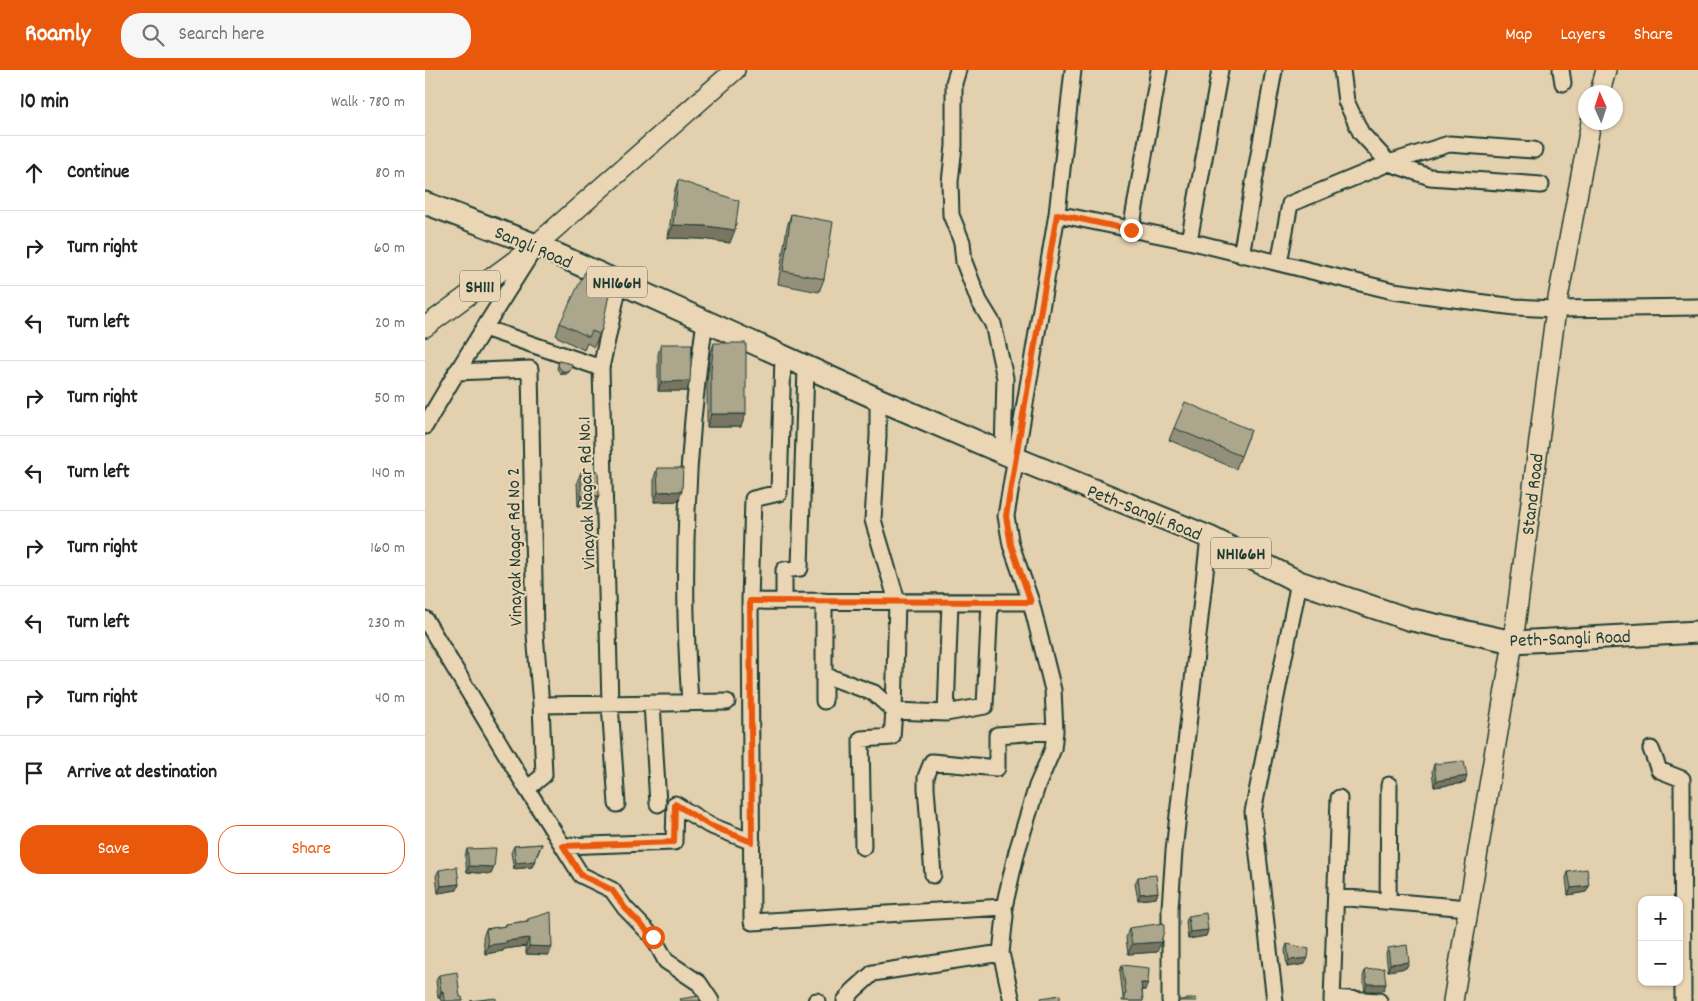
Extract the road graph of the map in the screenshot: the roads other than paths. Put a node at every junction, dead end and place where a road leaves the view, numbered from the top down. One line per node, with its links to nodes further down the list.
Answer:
1 (735, 70): 18 (main road)
2 (958, 70): 33 (street)
3 (1073, 70): 15 (street)
4 (1159, 70): 16 (street)
5 (1220, 70): 17 (street)
6 (1274, 70): 19 (street)
7 (1342, 70): 12 (street)
8 (1606, 70): 9 (main road)
9 (1602, 85)
10 (1589, 130): 23 (main road, Stand Road)
11 (1534, 150): 12 (street)
12 (1389, 163): 13 (street); 20 (street)
13 (1541, 184)
14 (425, 203): 18 (highway, Sangli Road / NH166H)
15 (1057, 214): 16 (street); 33 (street)
16 (1131, 230): 17 (street)
17 (1189, 241): 19 (street)
18 (536, 246): 21 (highway, Sangli Road / NH166H); 25 (main road, SH111); 26 (street)
19 (1241, 255): 20 (street)
20 (1279, 264): 23 (street)
21 (619, 284): 24 (highway, Sangli Road / NH166H); 29 (street, Vinayak Nagar Rd No.1)
22 (1698, 307): 23 (street)
23 (1556, 308): 45 (main road, Stand Road)
24 (705, 321): 27 (highway, Sangli Road / NH166H); 48 (street)
25 (425, 327)
26 (484, 328): 29 (street); 30 (street)
27 (783, 356): 28 (highway, Sangli Road / NH166H); 36 (street)
28 (806, 366): 31 (highway, Peth-Sangli Road / NH166H); 37 (street)
29 (601, 368): 51 (street, Vinayak Nagar Rd No.1)
30 (456, 372): 32 (street); 52 (street, Vinayak Nagar Rd No 2)
31 (878, 399): 33 (highway, Peth-Sangli Road / NH166H); 39 (street)
32 (425, 426)
33 (1009, 456): 34 (highway, Peth-Sangli Road / NH166H); 42 (street)
34 (1209, 536): 35 (highway, Peth-Sangli Road / NH166H); 75 (street)
35 (1299, 582): 45 (highway, Peth-Sangli Road / NH166H); 76 (street)
36 (750, 601): 37 (street); 62 (street)
37 (784, 601): 38 (street)
38 (825, 601): 39 (street); 46 (street)
39 (897, 601): 40 (street); 53 (street)
40 (950, 602): 41 (street); 54 (street)
41 (990, 602): 42 (street); 54 (street)
42 (1031, 602): 55 (street)
43 (425, 619): 58 (street)
44 (1698, 632): 45 (highway, Peth-Sangli Road / NH166H)
45 (1513, 642): 69 (main road, Stand Road)
46 (824, 675): 47 (street); 53 (street)
47 (824, 700)
48 (690, 702): 49 (street); 50 (street)
49 (727, 702)
50 (652, 703): 51 (street); 61 (street)
51 (610, 704): 52 (street); 60 (street, Vinayak Nagar Rd No.1)
52 (541, 705): 58 (street, Vinayak Nagar Rd No 2)
53 (894, 711): 54 (street); 64 (street)
54 (946, 713)
55 (1055, 731): 65 (street); 68 (street)
56 (1651, 749): 79 (street)
57 (1389, 785): 67 (street)
58 (527, 789): 63 (street)
59 (1339, 798): 66 (street)
60 (617, 804)
61 (658, 804)
62 (752, 842): 63 (street); 68 (street)
63 (563, 846): 72 (street)
64 (863, 847)
65 (933, 875)
66 (1336, 898): 67 (street); 71 (street)
67 (1387, 902): 69 (street)
68 (1004, 907): 70 (street)
69 (1469, 908): 78 (main road, Stand Road)
70 (1001, 953): 73 (street); 74 (street)
71 (1332, 999): 77 (street)
72 (711, 1001)
73 (845, 1001)
74 (1012, 1001)
75 (1170, 1001)
76 (1275, 1001)
77 (1379, 1001)
78 (1453, 1001)
79 (1683, 1001)

